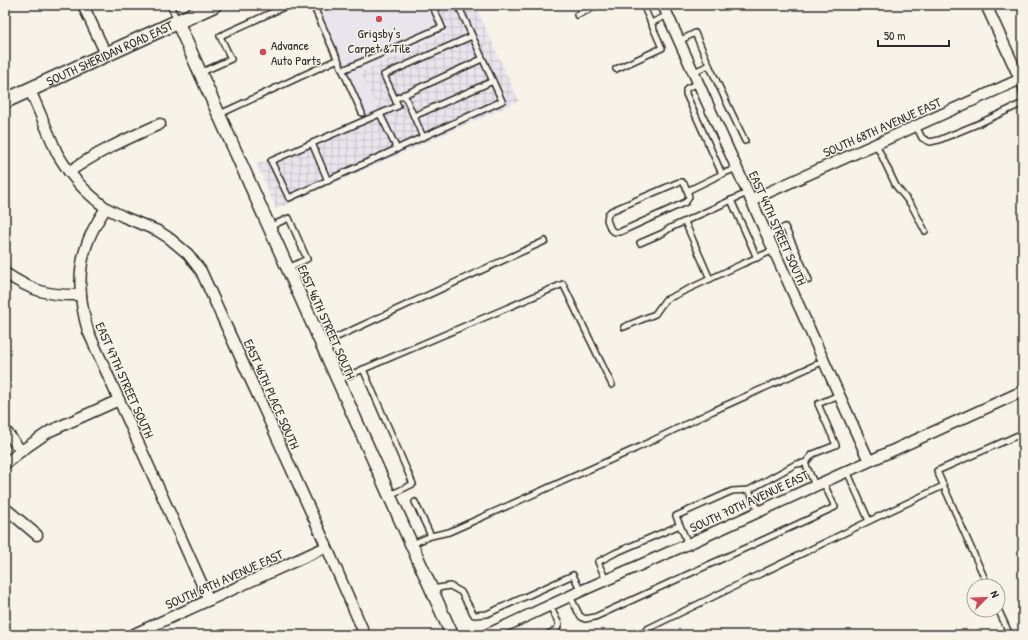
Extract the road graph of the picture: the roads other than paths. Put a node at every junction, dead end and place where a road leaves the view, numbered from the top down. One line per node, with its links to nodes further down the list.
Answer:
1 (83, 5): 18 (street)
2 (170, 5): 14 (lane)
3 (214, 5): 14 (main road, SOUTH SHERIDAN ROAD EAST)
4 (283, 5): 25 (lane)
5 (313, 5): 19 (lane)
6 (432, 5): 23 (lane)
7 (458, 5): 16 (lane)
8 (599, 5): 12 (lane)
9 (643, 5): 15 (lane)
10 (663, 5): 13 (street, EAST 44TH STREET SOUTH)
11 (986, 5): 26 (street)
12 (578, 15)
13 (668, 15): 15 (lane); 17 (street, EAST 44TH STREET SOUTH)
14 (177, 21): 18 (main road, SOUTH SHERIDAN ROAD EAST); 25 (street, EAST 46TH STREET SOUTH)
15 (651, 23): 22 (lane)
16 (472, 36): 20 (lane); 32 (lane)
17 (679, 41): 21 (lane); 24 (street, EAST 44TH STREET SOUTH)
18 (106, 54): 29 (main road, SOUTH SHERIDAN ROAD EAST)
19 (338, 59): 23 (lane); 36 (lane)
20 (482, 59): 27 (lane); 30 (lane)
21 (710, 66): 24 (lane); 42 (lane)
22 (616, 69)
23 (343, 70): 35 (lane)
24 (694, 72): 28 (street, EAST 44TH STREET SOUTH)
25 (200, 73): 36 (street, EAST 46TH STREET SOUTH)
26 (1021, 79): 31 (lane); 40 (street, SOUTH 68TH AVENUE EAST)
27 (493, 81): 38 (lane); 41 (lane)
28 (699, 83): 46 (street, EAST 44TH STREET SOUTH); 48 (lane)
29 (30, 90): 33 (main road, SOUTH SHERIDAN ROAD EAST); 47 (street)
30 (404, 94): 32 (lane); 38 (lane)
31 (1023, 97)
32 (395, 98): 37 (lane)
33 (5, 101)
34 (1023, 103): 40 (lane)
35 (362, 113)
36 (219, 114): 55 (street, EAST 46TH STREET SOUTH)
37 (380, 114): 43 (lane); 45 (lane)
38 (414, 116): 41 (lane)
39 (160, 124): 47 (street)
40 (916, 126): 44 (street, SOUTH 68TH AVENUE EAST)
41 (423, 137): 45 (lane)
42 (745, 140)
43 (312, 143): 49 (lane); 49 (lane)
44 (876, 144): 51 (street, SOUTH 68TH AVENUE EAST); 56 (lane)
45 (396, 149): 49 (lane)
46 (736, 168): 48 (lane); 51 (street, EAST 44TH STREET SOUTH)
47 (69, 172): 53 (street)
48 (722, 174): 50 (lane)
49 (328, 180)
50 (687, 191): 50 (lane)
51 (749, 196): 52 (lane); 57 (street, EAST 44TH STREET SOUTH)
52 (731, 200): 54 (lane); 61 (lane)
53 (106, 208): 66 (street, EAST 47TH STREET SOUTH); 96 (street, EAST 46TH PLACE SOUTH)
54 (685, 222): 59 (lane); 64 (lane)
55 (269, 227): 62 (street, EAST 46TH STREET SOUTH); 62 (lane)
56 (925, 231)
57 (767, 236): 60 (street, EAST 44TH STREET SOUTH); 65 (lane)
58 (545, 241): 68 (lane)
59 (640, 243)
60 (774, 250): 61 (lane); 69 (street, EAST 44TH STREET SOUTH)
61 (757, 258): 64 (lane)
62 (288, 268): 68 (street, EAST 46TH STREET SOUTH)
63 (5, 273): 66 (street)
64 (710, 279): 67 (lane)
65 (809, 280)
66 (81, 295): 75 (street, EAST 47TH STREET SOUTH)
67 (624, 327)
68 (322, 344): 71 (street, EAST 46TH STREET SOUTH)
69 (824, 361): 74 (street, EAST 44TH STREET SOUTH); 93 (lane)
70 (363, 369): 71 (lane); 72 (lane); 86 (lane)
71 (338, 380): 86 (street, EAST 46TH STREET SOUTH)
72 (612, 385)
73 (1023, 391): 79 (street, SOUTH 70TH AVENUE EAST)
74 (839, 395): 79 (street, EAST 44TH STREET SOUTH); 80 (lane)
75 (119, 400): 78 (street); 102 (street, EAST 47TH STREET SOUTH)
76 (5, 430): 78 (street)
77 (1023, 433): 84 (lane)
78 (21, 451): 81 (street)
79 (869, 461): 82 (street, SOUTH 70TH AVENUE EAST)
80 (805, 463): 83 (lane); 85 (lane)
81 (5, 464)
82 (847, 471): 83 (street, SOUTH 70TH AVENUE EAST); 90 (lane)
83 (819, 484): 89 (street, SOUTH 70TH AVENUE EAST); 101 (lane)
84 (943, 486): 90 (lane); 97 (lane)
85 (749, 490): 89 (lane); 91 (lane)
86 (389, 495): 94 (street, EAST 46TH STREET SOUTH)
87 (415, 502): 93 (lane)
88 (5, 508): 92 (street)
89 (759, 512): 95 (street, SOUTH 70TH AVENUE EAST)
90 (869, 521): 110 (lane)
91 (680, 525): 95 (lane); 98 (lane)
92 (37, 535)
93 (431, 536): 94 (lane)
94 (412, 544): 99 (street, EAST 46TH STREET SOUTH)
95 (688, 544): 98 (street, SOUTH 70TH AVENUE EAST)
96 (326, 547): 102 (street, SOUTH 69TH AVENUE EAST); 106 (street, EAST 46TH PLACE SOUTH)
97 (984, 578)
98 (606, 580): 100 (street, SOUTH 70TH AVENUE EAST)
99 (432, 589): 100 (lane); 107 (street, EAST 46TH STREET SOUTH)
100 (581, 591): 101 (street, SOUTH 70TH AVENUE EAST)
101 (570, 596): 103 (street, SOUTH 70TH AVENUE EAST)
102 (209, 600): 105 (street, SOUTH 69TH AVENUE EAST)
103 (550, 606): 108 (street, SOUTH 70TH AVENUE EAST); 109 (lane)
104 (1002, 618): 111 (lane)
105 (132, 635)
106 (365, 635)
107 (452, 635)
108 (486, 635)
109 (547, 635)
110 (642, 635)
111 (1010, 635)

